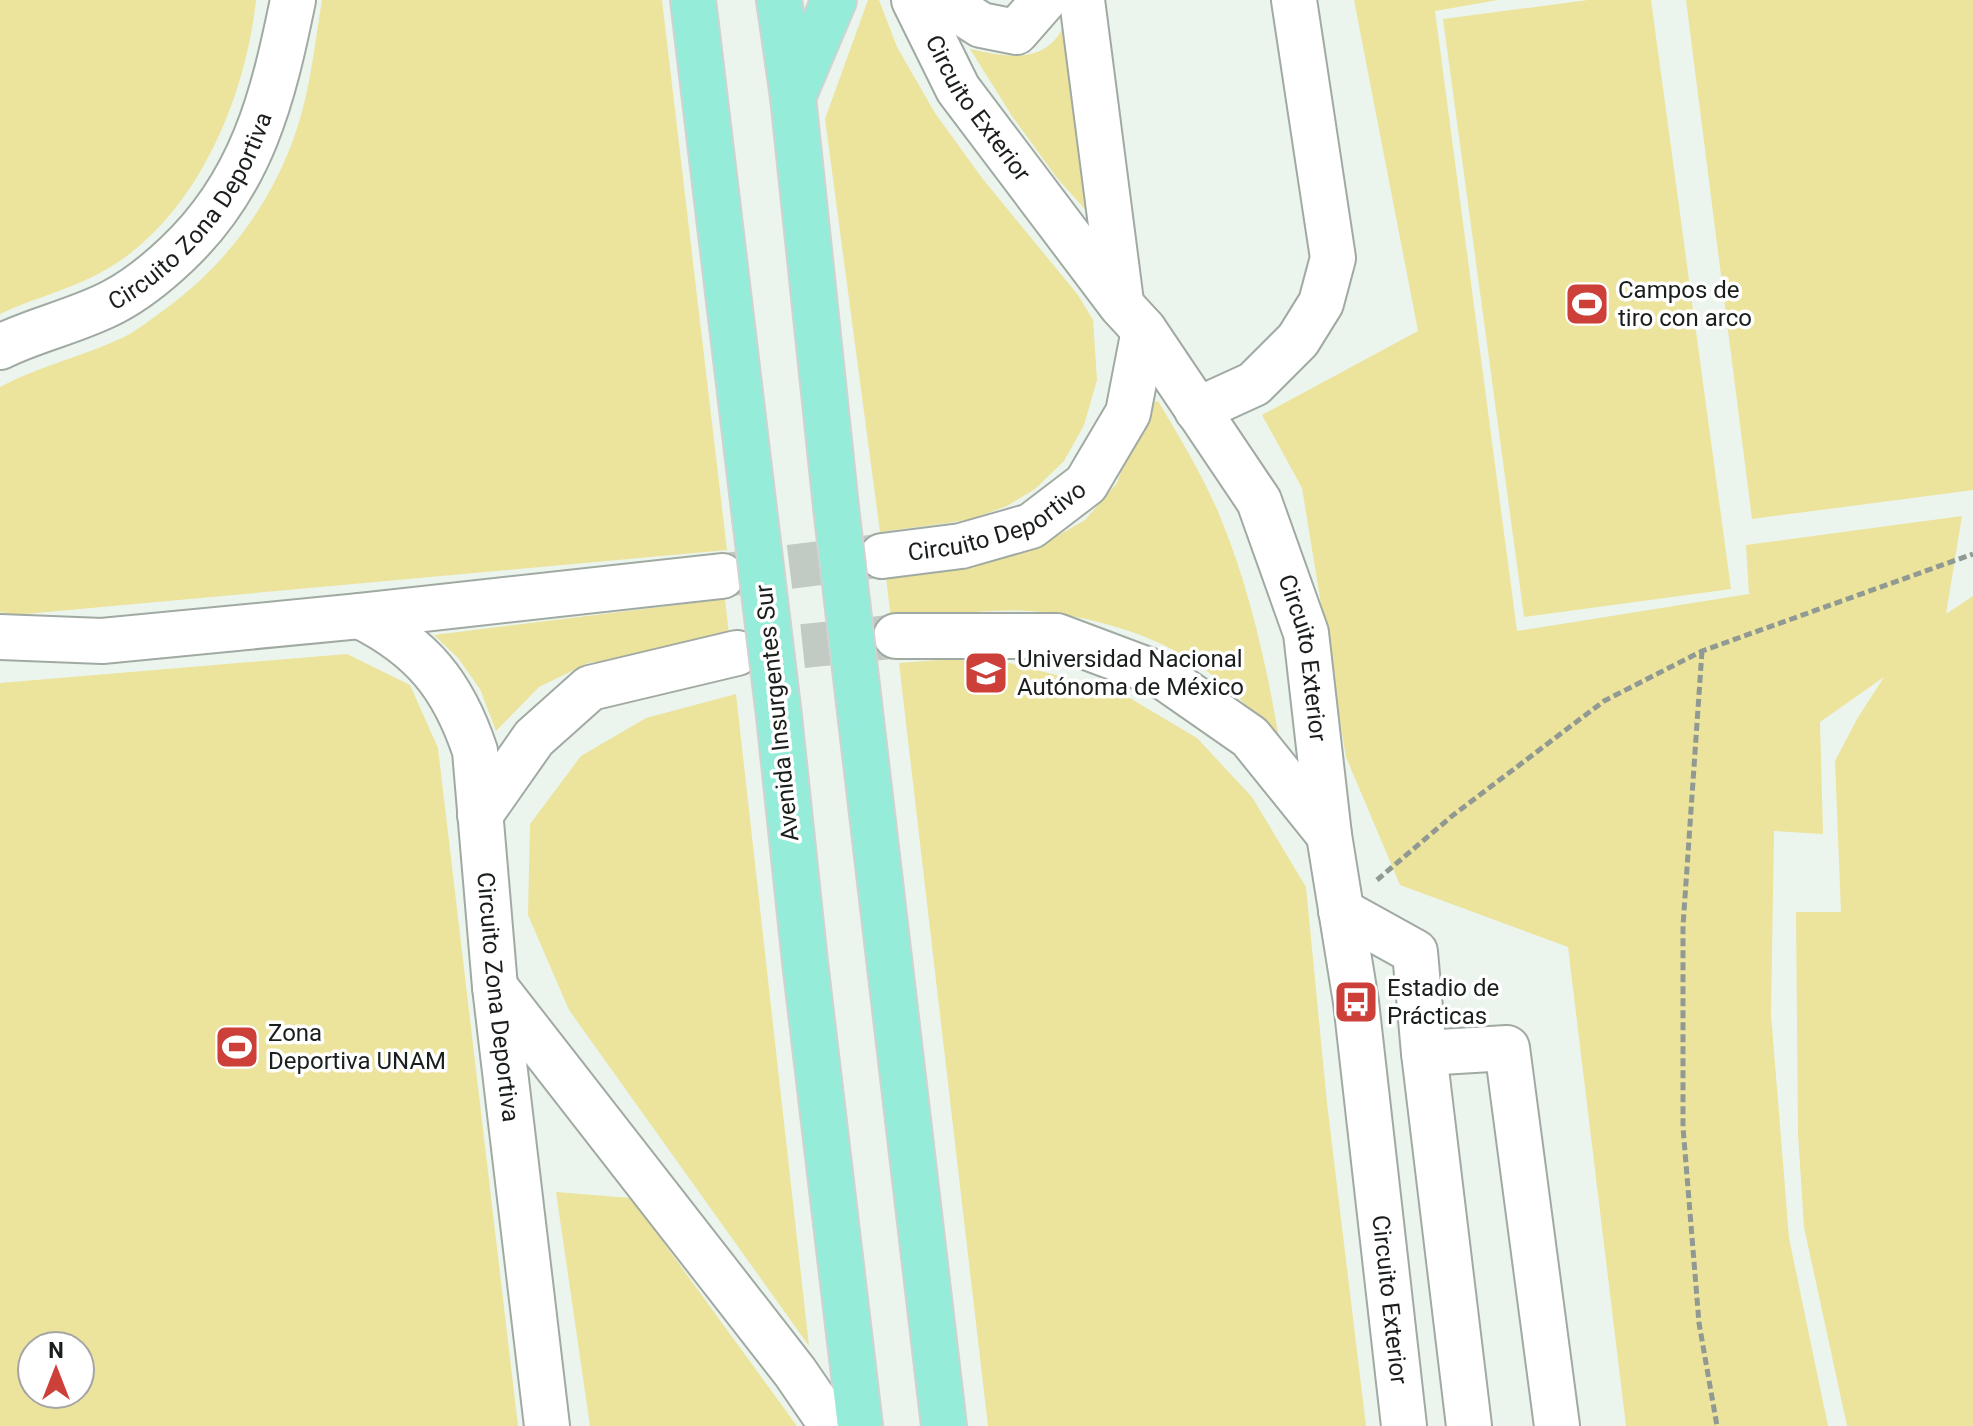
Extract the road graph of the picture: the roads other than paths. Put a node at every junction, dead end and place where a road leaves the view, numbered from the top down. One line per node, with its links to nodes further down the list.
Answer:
1 (293, 0): 12 (street, Circuito Zona Deportiva)
2 (693, 0): 27 (main road, Avenida Insurgentes Sur, bridge)
3 (779, 0): 10 (main road)
4 (834, 0): 10 (main road)
5 (914, 0): 11 (street, Circuito Exterior)
6 (942, 0): 7 (street)
7 (1044, 0)
8 (1082, 0): 11 (street)
9 (1294, 0): 13 (street)
10 (793, 97): 28 (main road, bridge)
11 (1132, 317): 13 (street, Circuito Exterior); 14 (street, Circuito Deportivo)
12 (0, 347)
13 (1197, 410): 21 (street, Circuito Exterior)
14 (882, 556)
15 (722, 576): 16 (street)
16 (360, 616): 18 (street); 20 (street, Circuito Zona Deportiva)
17 (896, 636): 21 (street)
18 (0, 637)
19 (737, 653): 20 (street)
20 (480, 815): 23 (street, Circuito Zona Deportiva)
21 (1329, 835): 22 (street, Circuito Exterior)
22 (1341, 911): 24 (street); 29 (street, Circuito Exterior)
23 (495, 987): 25 (street, Circuito Zona Deportiva); 26 (street)
24 (1424, 1053): 30 (street); 31 (street)
25 (547, 1426)
26 (832, 1426)
27 (860, 1426)
28 (944, 1426)
29 (1404, 1426)
30 (1469, 1426)
31 (1557, 1426)

